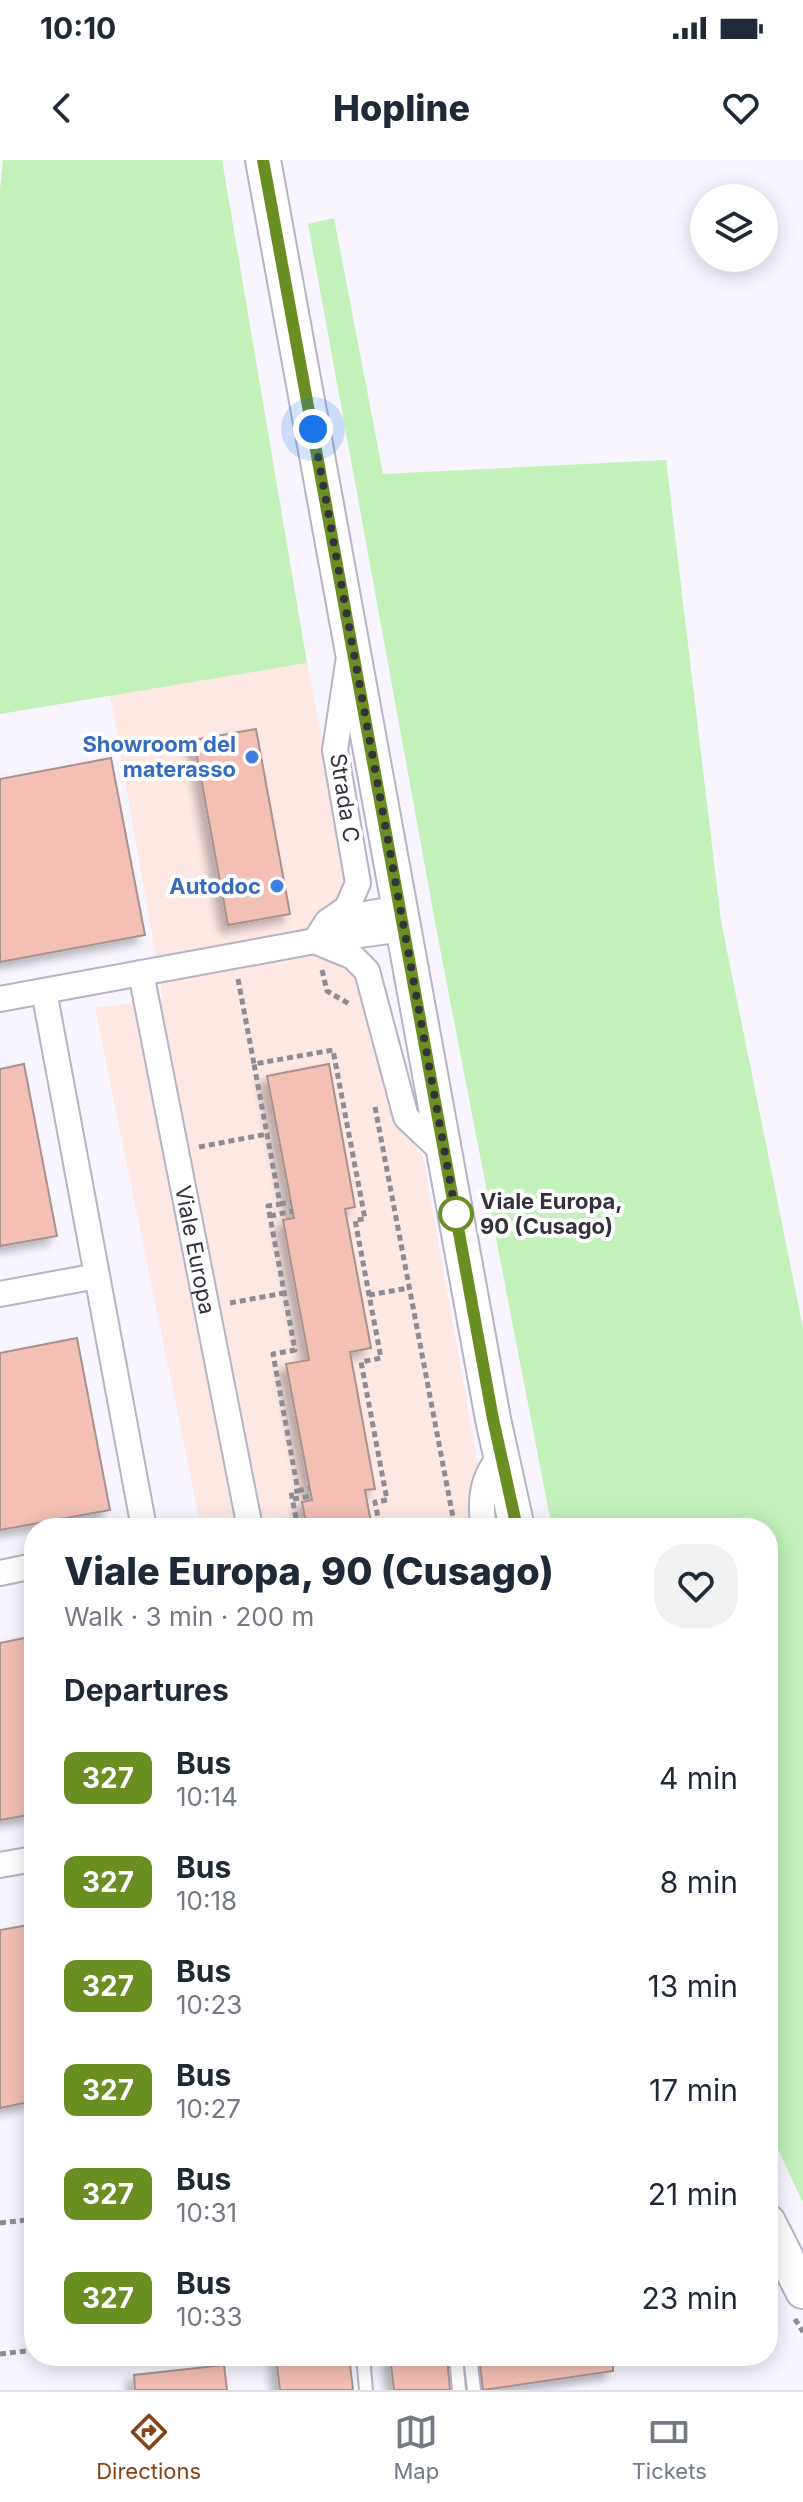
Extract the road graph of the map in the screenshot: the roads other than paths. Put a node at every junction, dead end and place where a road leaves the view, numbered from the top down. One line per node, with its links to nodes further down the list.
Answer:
1 (263, 160): 2 (main road)
2 (352, 639): 3 (main road); 4 (street, Strada C)
3 (402, 919): 4 (street); 8 (main road)
4 (315, 941): 5 (street); 8 (street)
5 (141, 973): 6 (street); 13 (street, Viale Europa)
6 (44, 991): 7 (street); 9 (street)
7 (0, 999)
8 (445, 1154): 11 (main road)
9 (97, 1276): 10 (street); 12 (street)
10 (0, 1294)
11 (501, 1455): 14 (street); 15 (main road)
12 (142, 1518)
13 (248, 1518)
14 (482, 1518)
15 (515, 1518)
16 (24, 1568): 17 (street)
17 (0, 1573)
18 (24, 1861): 19 (street)
19 (0, 1865)
20 (778, 2242): 21 (main road)
21 (803, 2291)
22 (364, 2366): 25 (lane)
23 (457, 2366): 26 (lane)
24 (471, 2366): 27 (lane)
25 (366, 2390)
26 (459, 2390)
27 (474, 2390)

